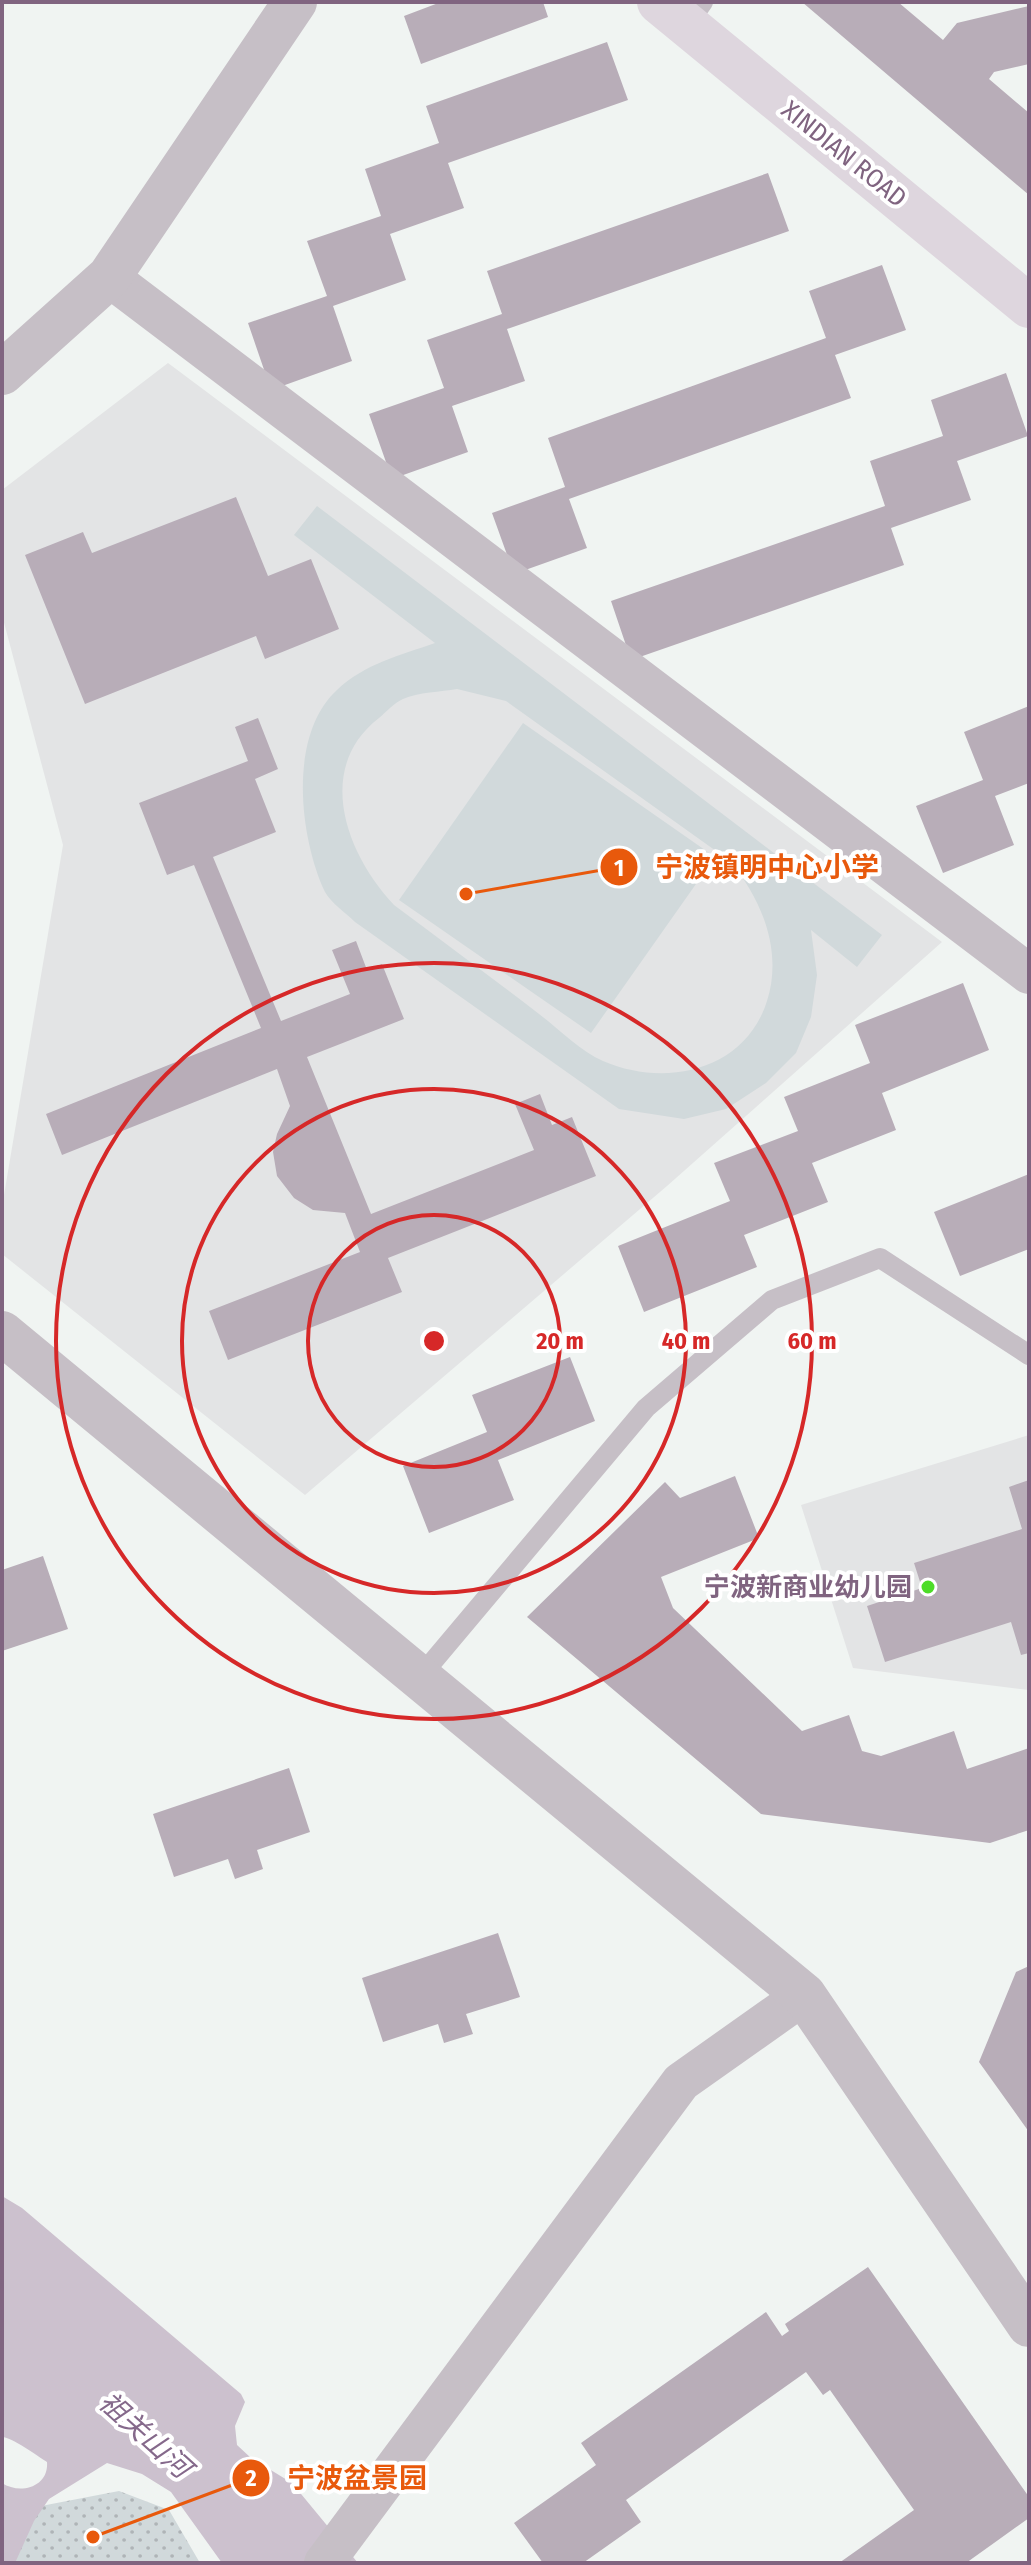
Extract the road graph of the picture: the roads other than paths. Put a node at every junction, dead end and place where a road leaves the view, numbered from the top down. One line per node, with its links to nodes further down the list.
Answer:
1 (295, 2): 3 (street)
2 (683, 10): 4 (main road, XINDIAN ROAD)
3 (109, 277): 5 (street); 6 (street)
4 (1029, 306)
5 (2, 373)
6 (1029, 974)
7 (2, 1333): 9 (street)
8 (1029, 1355): 9 (lane)
9 (419, 1678): 10 (street)
10 (804, 1995): 11 (street); 12 (street)
11 (1029, 2325)
12 (324, 2563)

